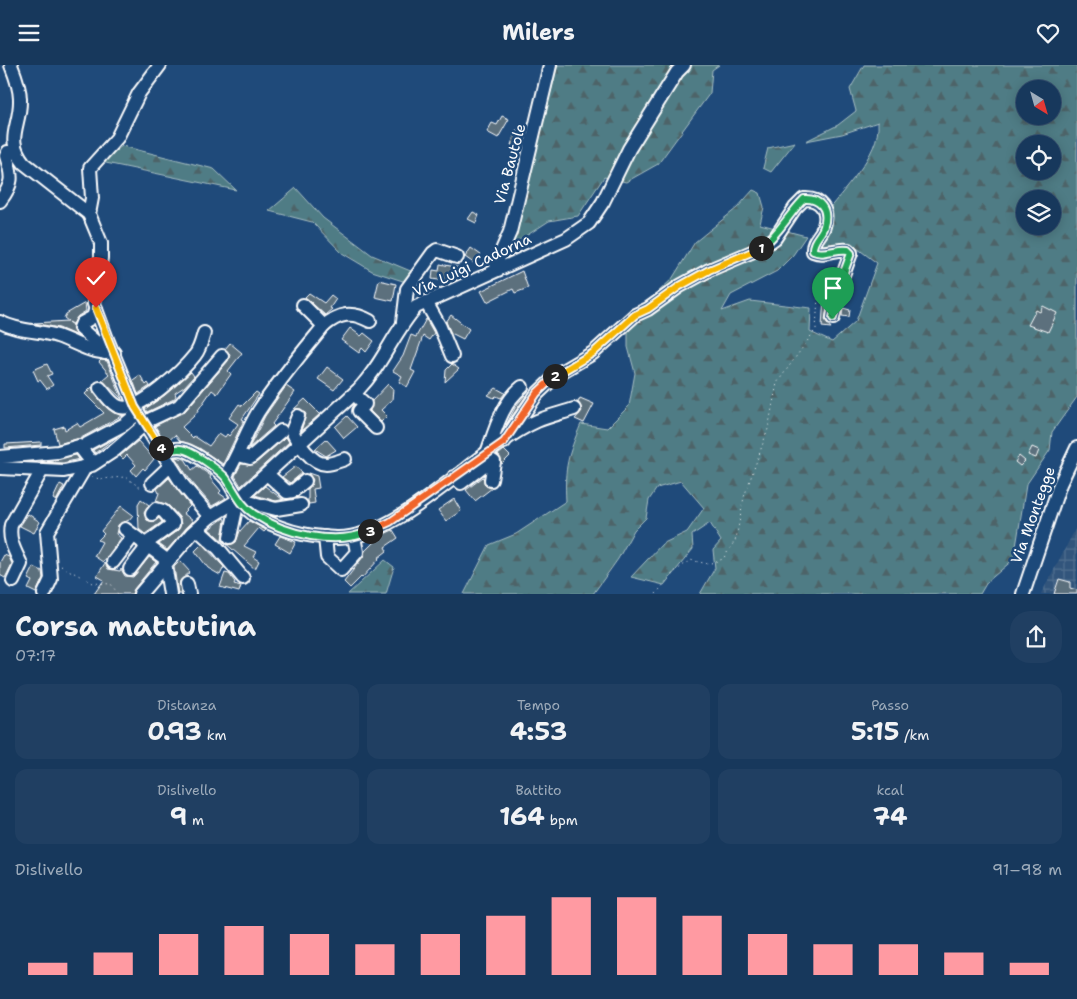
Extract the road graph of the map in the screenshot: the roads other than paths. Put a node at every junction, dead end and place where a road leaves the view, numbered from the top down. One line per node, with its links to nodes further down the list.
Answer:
1 (11, 65): 5 (street)
2 (160, 65): 7 (street)
3 (550, 65): 9 (street, Via Bautole)
4 (684, 65): 9 (street, Via Luigi Cadorna)
5 (16, 153): 6 (street); 7 (street)
6 (0, 201)
7 (89, 214): 12 (street)
8 (458, 257): 15 (street)
9 (498, 269): 10 (street, Via Luigi Cadorna)
10 (426, 302): 15 (street, Via Luigi Cadorna); 21 (street)
11 (303, 305): 17 (street)
12 (96, 308): 19 (street); 19 (street)
13 (833, 318): 31 (street)
14 (370, 321): 17 (street)
15 (403, 321): 24 (street, Via Luigi Cadorna)
16 (0, 322): 19 (street)
17 (324, 326): 39 (street)
18 (204, 333): 25 (street)
19 (109, 353): 25 (street)
20 (222, 356): 28 (street)
21 (452, 356)
22 (522, 387): 37 (street)
23 (100, 388): 25 (street)
24 (354, 394): 29 (street); 33 (street, Via Luigi Cadorna)
25 (136, 409): 28 (street); 30 (street)
26 (574, 409): 31 (street)
27 (298, 416): 33 (street)
28 (145, 425): 34 (street); 36 (street)
29 (376, 428)
30 (109, 434): 32 (street); 34 (street)
31 (504, 442): 37 (street)
32 (87, 444)
33 (300, 444): 38 (street, Via Luigi Cadorna); 41 (street)
34 (119, 447): 43 (street)
35 (1077, 448): 69 (street, Via Montegge)
36 (163, 452): 42 (street); 47 (street)
37 (487, 453): 48 (street)
38 (288, 454): 39 (street); 46 (street, Via Luigi Cadorna)
39 (238, 455): 47 (street)
40 (0, 457): 43 (street)
41 (345, 459)
42 (171, 465): 51 (street); 55 (street)
43 (89, 466): 45 (street); 66 (street)
44 (0, 469): 45 (street)
45 (41, 472): 65 (street)
46 (267, 474): 50 (street); 52 (street, Via Luigi Cadorna)
47 (225, 477): 52 (street)
48 (454, 477): 49 (street); 59 (street)
49 (491, 480)
50 (305, 481)
51 (146, 486)
52 (238, 500): 53 (street); 55 (street, Via Luigi Cadorna); 57 (street); 58 (street)
53 (301, 505)
54 (152, 514): 60 (street)
55 (210, 517): 56 (street, Via Luigi Cadorna)
56 (197, 529): 61 (street, Via Luigi Cadorna); 64 (street)
57 (230, 537)
58 (325, 537): 59 (street); 59 (street)
59 (354, 537)
60 (146, 546): 61 (street); 62 (street); 63 (street)
61 (169, 560): 67 (street, Via Luigi Cadorna); 68 (street)
62 (113, 562)
63 (130, 569)
64 (243, 578)
65 (13, 581)
66 (44, 594)
67 (140, 594)
68 (170, 594)
69 (1023, 594)

